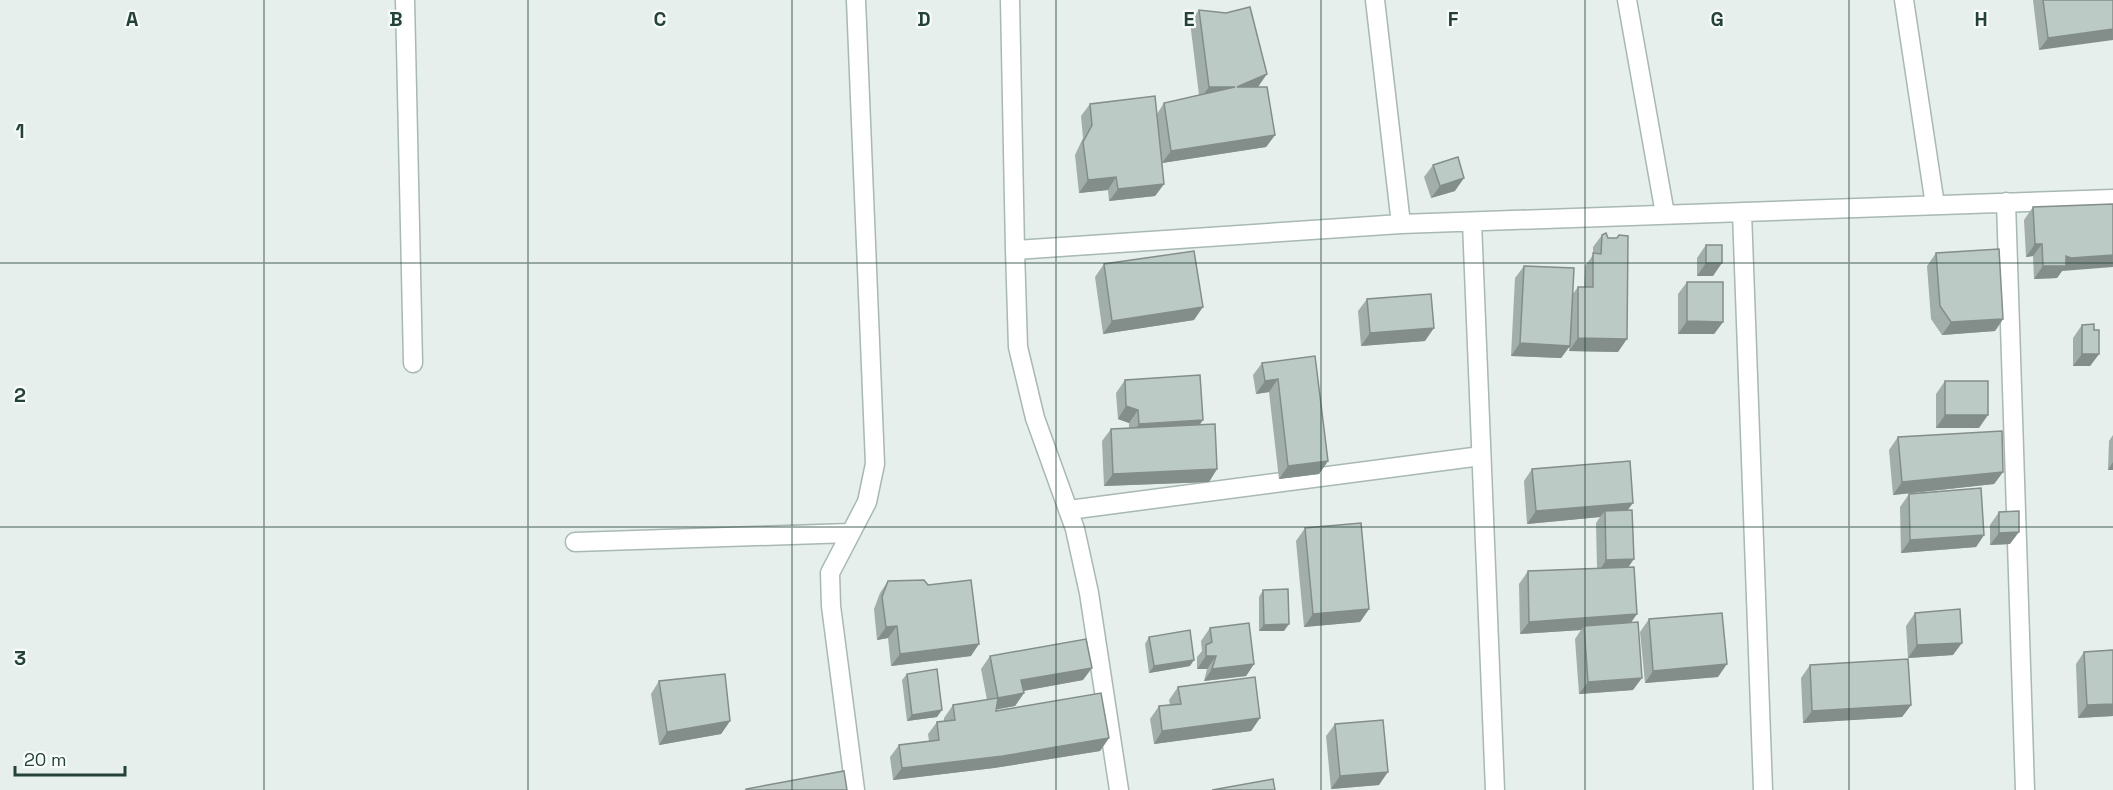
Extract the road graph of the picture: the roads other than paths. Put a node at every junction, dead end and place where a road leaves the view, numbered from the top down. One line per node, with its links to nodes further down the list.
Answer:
1 (405, 0): 15 (street)
2 (856, 0): 18 (street)
3 (1010, 0): 14 (street)
4 (1375, 0): 13 (street)
5 (1628, 0): 11 (street)
6 (1904, 0): 9 (street)
7 (2113, 199): 8 (street)
8 (2006, 202): 9 (street); 24 (street)
9 (1935, 205): 10 (street)
10 (1742, 212): 11 (street); 23 (street)
11 (1665, 214): 12 (street)
12 (1472, 222): 13 (street); 16 (street)
13 (1401, 224): 14 (street)
14 (1015, 250): 17 (street)
15 (412, 363)
16 (1481, 456): 17 (street); 22 (street)
17 (1069, 510): 21 (street)
18 (850, 533): 19 (street); 20 (street)
19 (575, 542)
20 (855, 790)
21 (1119, 790)
22 (1495, 790)
23 (1763, 790)
24 (2025, 790)

